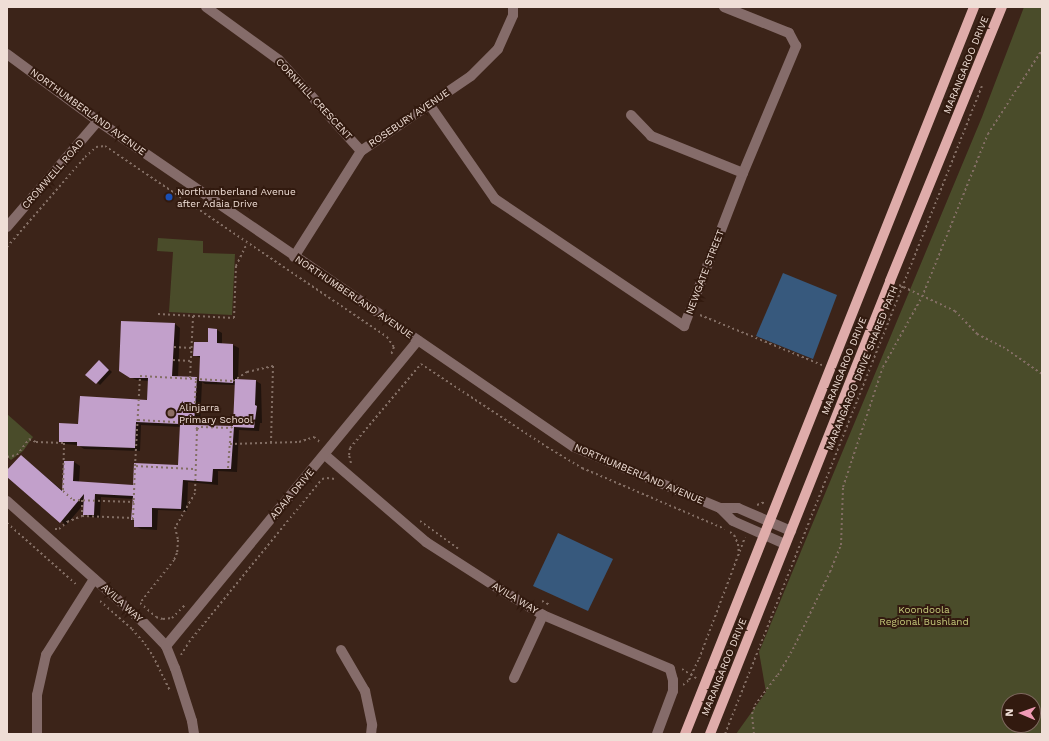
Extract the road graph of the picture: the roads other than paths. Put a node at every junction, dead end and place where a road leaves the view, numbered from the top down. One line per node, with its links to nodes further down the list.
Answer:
1 (514, 7): 7 (street, ROSEBURY AVENUE)
2 (724, 7): 11 (street, NEWGATE STREET)
3 (974, 7): 18 (main road, MARANGAROO DRIVE)
4 (1002, 7): 19 (main road, MARANGAROO DRIVE)
5 (213, 9): 10 (street, CORNHILL CRESCENT)
6 (7, 54): 9 (street, NORTHUMBERLAND AVENUE)
7 (430, 104): 10 (street, ROSEBURY AVENUE); 11 (street, NEWGATE STREET)
8 (631, 115): 11 (street)
9 (98, 121): 12 (street, CROMWELL ROAD); 13 (street, NORTHUMBERLAND AVENUE)
10 (361, 151): 13 (street, ROSEBURY AVENUE)
11 (743, 173)
12 (7, 227)
13 (294, 257): 14 (street, NORTHUMBERLAND AVENUE)
14 (418, 340): 15 (street, ADAIA DRIVE); 17 (street, NORTHUMBERLAND AVENUE)
15 (325, 454): 23 (street, AVILA WAY); 24 (street, ADAIA DRIVE)
16 (7, 501): 22 (street, AVILA WAY)
17 (720, 508): 18 (street, NORTHUMBERLAND AVENUE); 20 (street, NORTHUMBERLAND AVENUE)
18 (769, 521): 19 (street, NORTHUMBERLAND AVENUE); 20 (main road, MARANGAROO DRIVE)
19 (791, 531): 21 (main road, MARANGAROO DRIVE)
20 (763, 534): 21 (street, NORTHUMBERLAND AVENUE); 31 (main road, MARANGAROO DRIVE)
21 (785, 544): 32 (main road, MARANGAROO DRIVE)
22 (94, 579): 24 (street, AVILA WAY); 27 (street)
23 (543, 615): 26 (street); 30 (street, AVILA WAY)
24 (166, 646): 28 (street, AVILA WAY)
25 (341, 650): 29 (street)
26 (514, 678)
27 (37, 734)
28 (194, 734)
29 (372, 734)
30 (657, 734)
31 (685, 734)
32 (710, 734)

